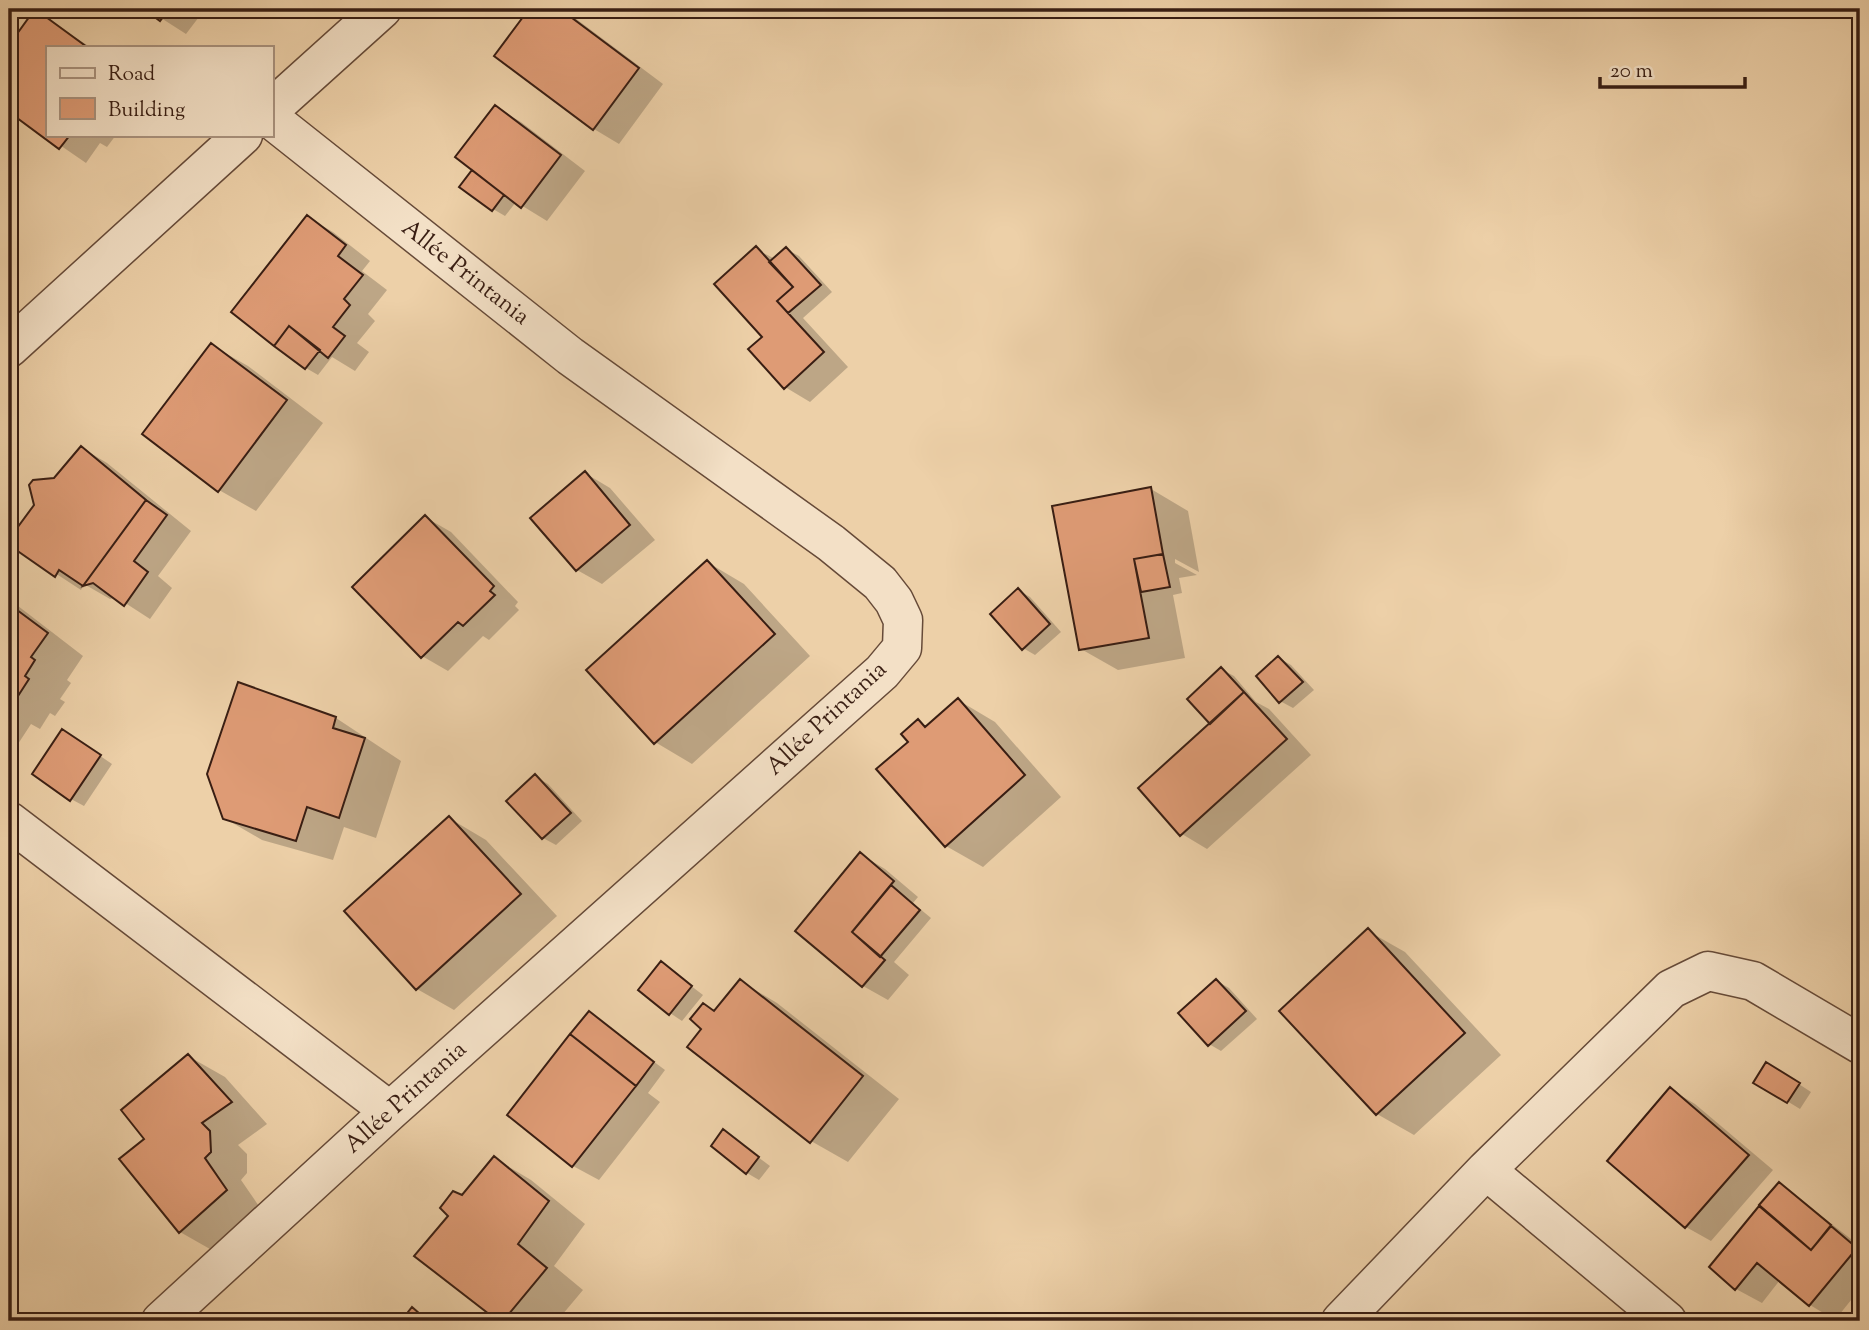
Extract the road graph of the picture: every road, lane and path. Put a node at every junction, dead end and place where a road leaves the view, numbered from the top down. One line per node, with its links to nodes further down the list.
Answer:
1 (382, 9): 2 (street)
2 (273, 106)
3 (273, 121): 8 (street, Allée Printania)
4 (242, 136): 5 (street)
5 (9, 348)
6 (9, 821): 8 (street)
7 (1860, 1044): 9 (street)
8 (390, 1111): 10 (street, Allée Printania)
9 (1486, 1170): 11 (street); 12 (street)
10 (160, 1321)
11 (1341, 1321)
12 (1667, 1321)

